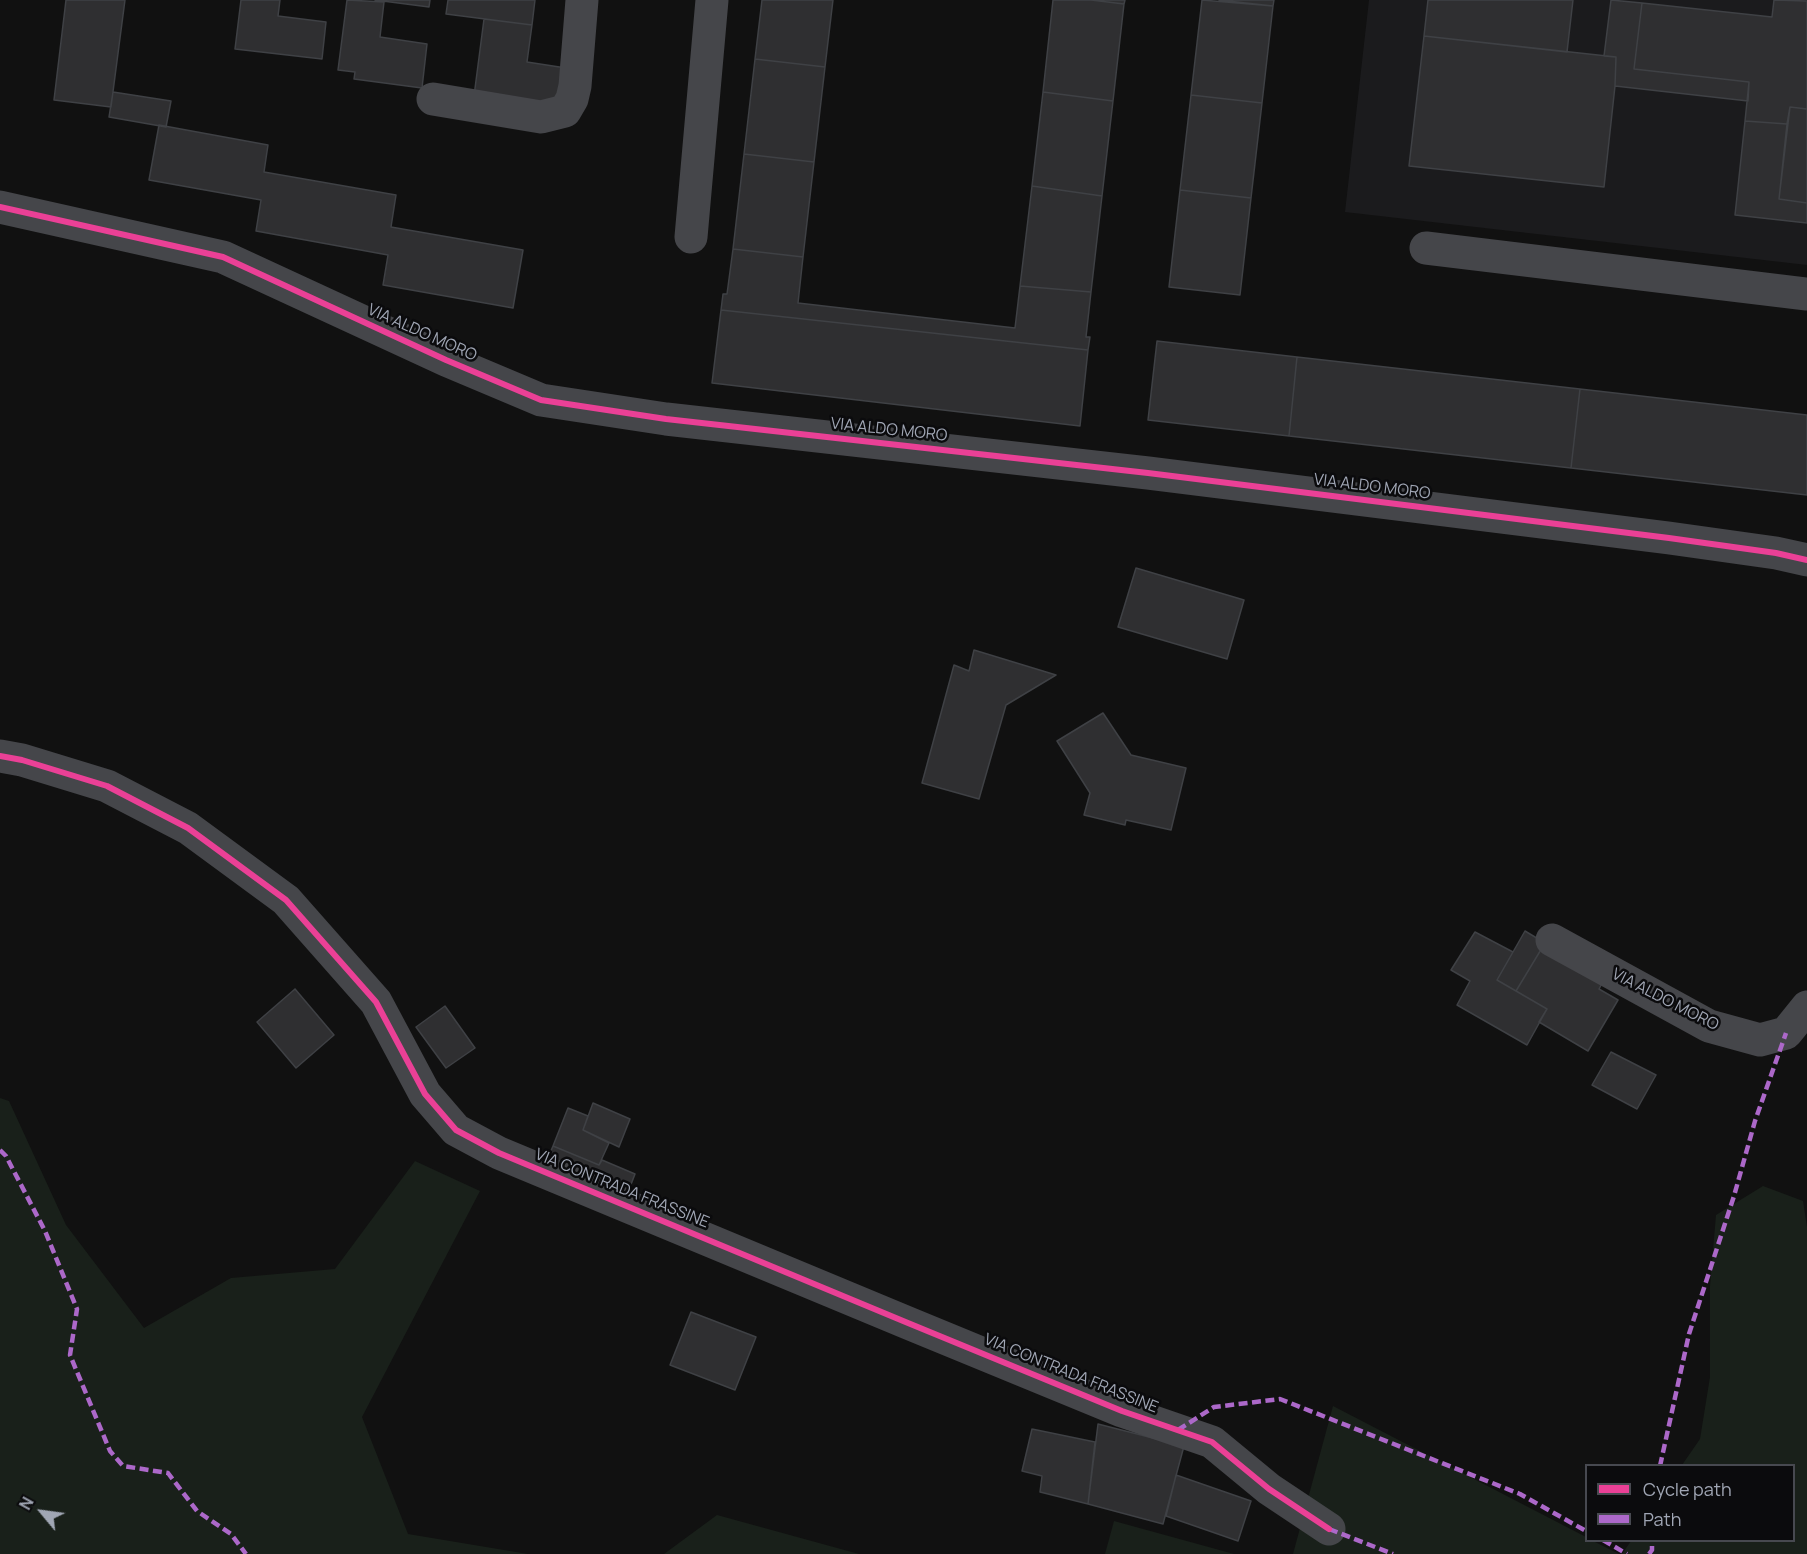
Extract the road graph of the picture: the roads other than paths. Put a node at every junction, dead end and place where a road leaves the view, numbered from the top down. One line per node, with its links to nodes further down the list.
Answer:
1 (582, 0): 3 (street)
2 (712, 0): 5 (street)
3 (433, 99)
4 (0, 207): 8 (street, VIA ALDO MORO)
5 (691, 237)
6 (1426, 248): 7 (street)
7 (1807, 294)
8 (1807, 560)
9 (0, 756): 12 (street, VIA CONTRADA FRASSINE)
10 (1552, 940): 11 (street, VIA ALDO MORO)
11 (1807, 1007)
12 (1329, 1529)

